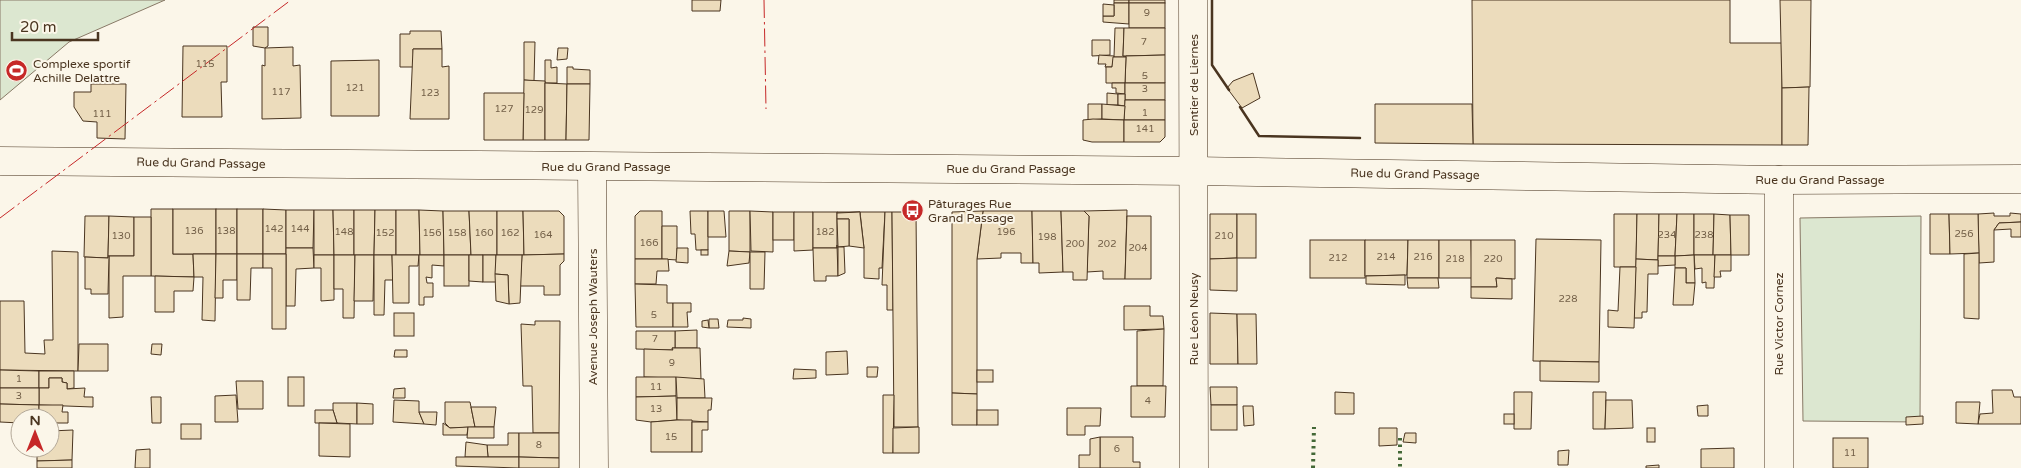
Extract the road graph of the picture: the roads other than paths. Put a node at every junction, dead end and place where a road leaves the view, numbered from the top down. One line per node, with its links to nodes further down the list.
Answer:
1 (1193, 0): 4 (street, Sentier de Liernes)
2 (0, 161): 3 (street, Rue du Grand Passage)
3 (592, 167): 4 (street, Rue du Grand Passage); 7 (street, Avenue Joseph Wauters)
4 (1194, 170): 6 (street, Rue du Grand Passage); 8 (street, Rue Léon Neusy)
5 (2021, 179): 6 (street, Rue du Grand Passage)
6 (1779, 180): 9 (street, Rue Victor Cornez)
7 (594, 468)
8 (1194, 468)
9 (1779, 468)

